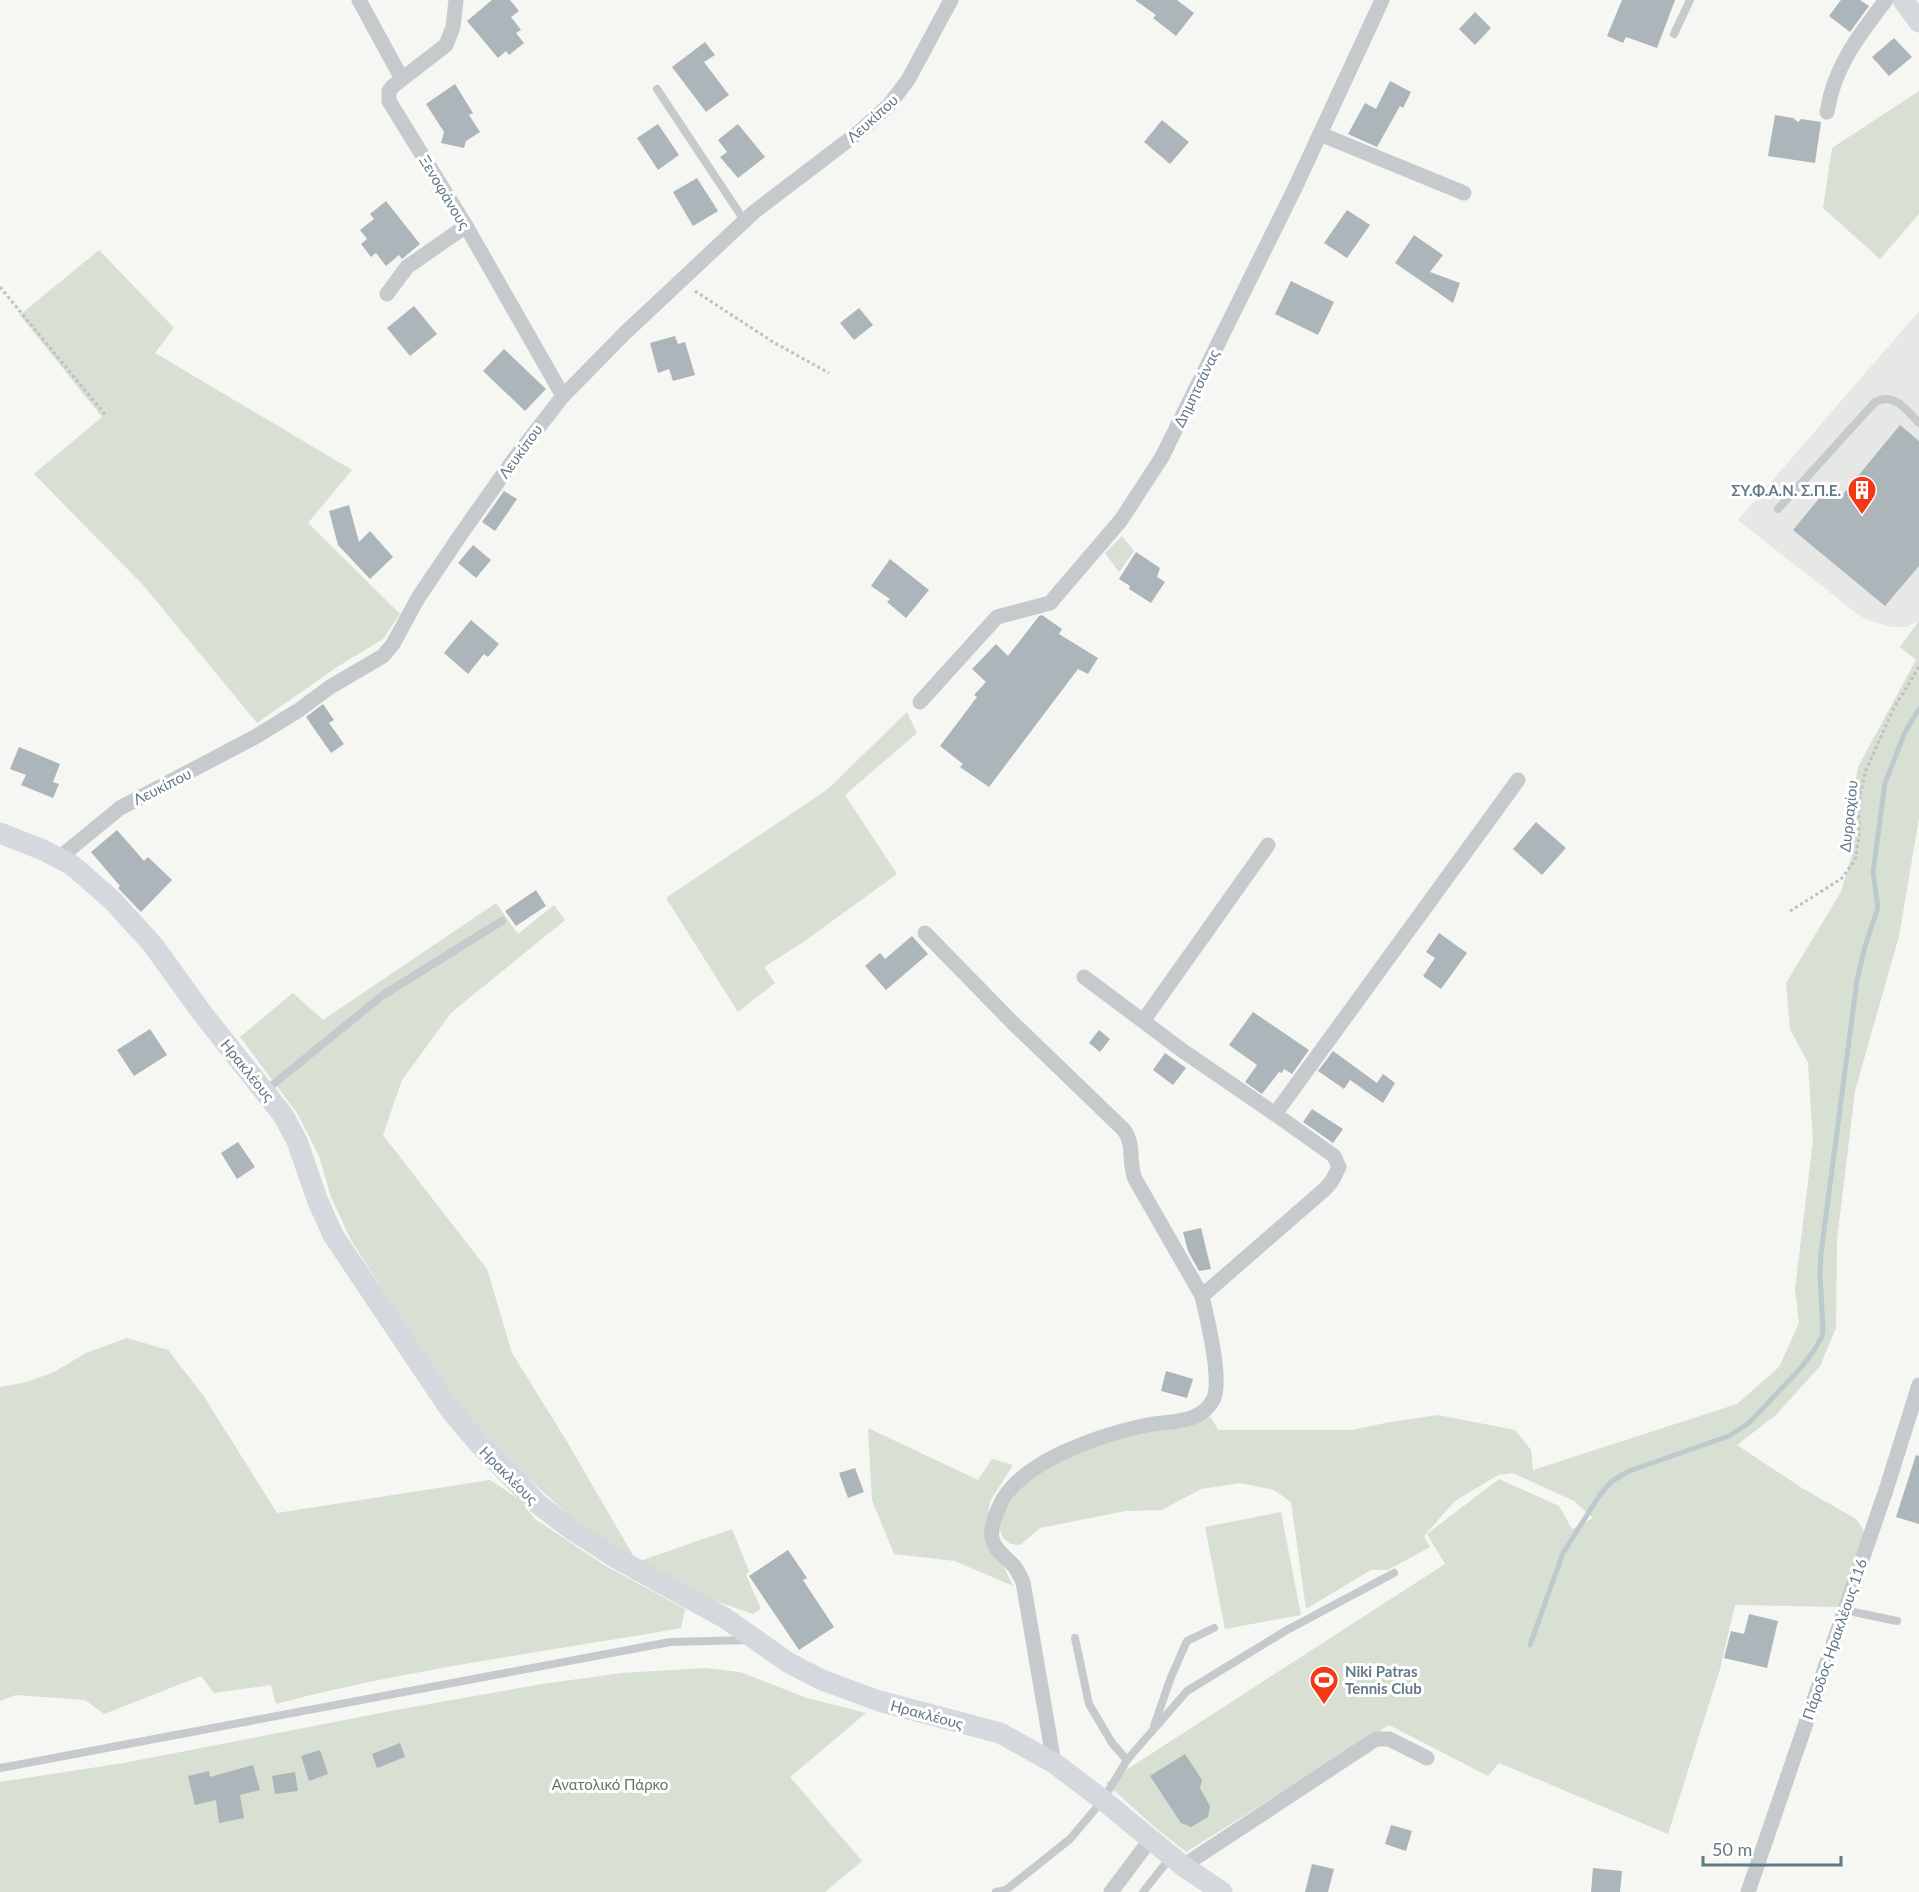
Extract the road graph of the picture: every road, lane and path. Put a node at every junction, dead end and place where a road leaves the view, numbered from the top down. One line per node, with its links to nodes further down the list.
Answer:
1 (359, 0): 10 (street)
2 (456, 0): 10 (street, Ξενοφάνους)
3 (951, 0): 15 (street, Λευκίπου)
4 (1382, 0): 13 (street, Δημητσάνας)
5 (1690, 0): 9 (lane)
6 (1886, 0): 12 (street)
7 (1903, 0): 8 (street)
8 (1919, 22)
9 (1674, 34)
10 (402, 79): 16 (street, Ξενοφάνους)
11 (657, 89): 15 (lane)
12 (1827, 112)
13 (1320, 134): 14 (street); 26 (street, Δημητσάνας)
14 (1464, 193)
15 (744, 220): 17 (street, Λευκίπου)
16 (466, 226): 19 (street); 21 (street, Ξενοφάνους)
17 (681, 282): 20 (path); 21 (street, Λευκίπου)
18 (0, 287): 22 (path)
19 (387, 294)
20 (829, 373)
21 (563, 396): 30 (street, Λευκίπου)
22 (107, 417)
23 (1919, 423): 24 (lane)
24 (1778, 509)
25 (1919, 668): 31 (path, Δυρραχίου)
26 (920, 702)
27 (1518, 780): 37 (street)
28 (0, 833): 30 (street, Ηρακλέους)
29 (1268, 845): 35 (street)
30 (59, 858): 36 (street, Ηρακλέους)
31 (1790, 911)
32 (502, 921): 36 (lane)
33 (925, 933): 38 (street)
34 (1084, 976): 35 (street)
35 (1143, 1021): 37 (street)
36 (265, 1091): 45 (street, Ηρακλέους)
37 (1275, 1114): 38 (street)
38 (1202, 1296): 49 (street)
39 (1919, 1385): 41 (street, Πάροδος Ηρακλέους 116)
40 (1394, 1573): 46 (lane)
41 (1844, 1610): 42 (lane); 58 (street, Πάροδος Ηρακλέους 116)
42 (1897, 1621)
43 (1214, 1628): 46 (lane)
44 (1075, 1638): 48 (lane)
45 (756, 1640): 49 (street, Ηρακλέους); 50 (lane)
46 (1153, 1730): 48 (lane)
47 (1427, 1758): 53 (street)
48 (1127, 1760): 51 (lane)
49 (1054, 1763): 51 (street, Ηρακλέους)
50 (0, 1768)
51 (1103, 1800): 52 (street, Ηρακλέους); 54 (lane)
52 (1150, 1839): 53 (street, Ηρακλέους); 55 (street)
53 (1177, 1862): 56 (lane); 57 (street, Ηρακλέους)
54 (996, 1892)
55 (1111, 1892)
56 (1143, 1892)
57 (1222, 1892)
58 (1748, 1892)

